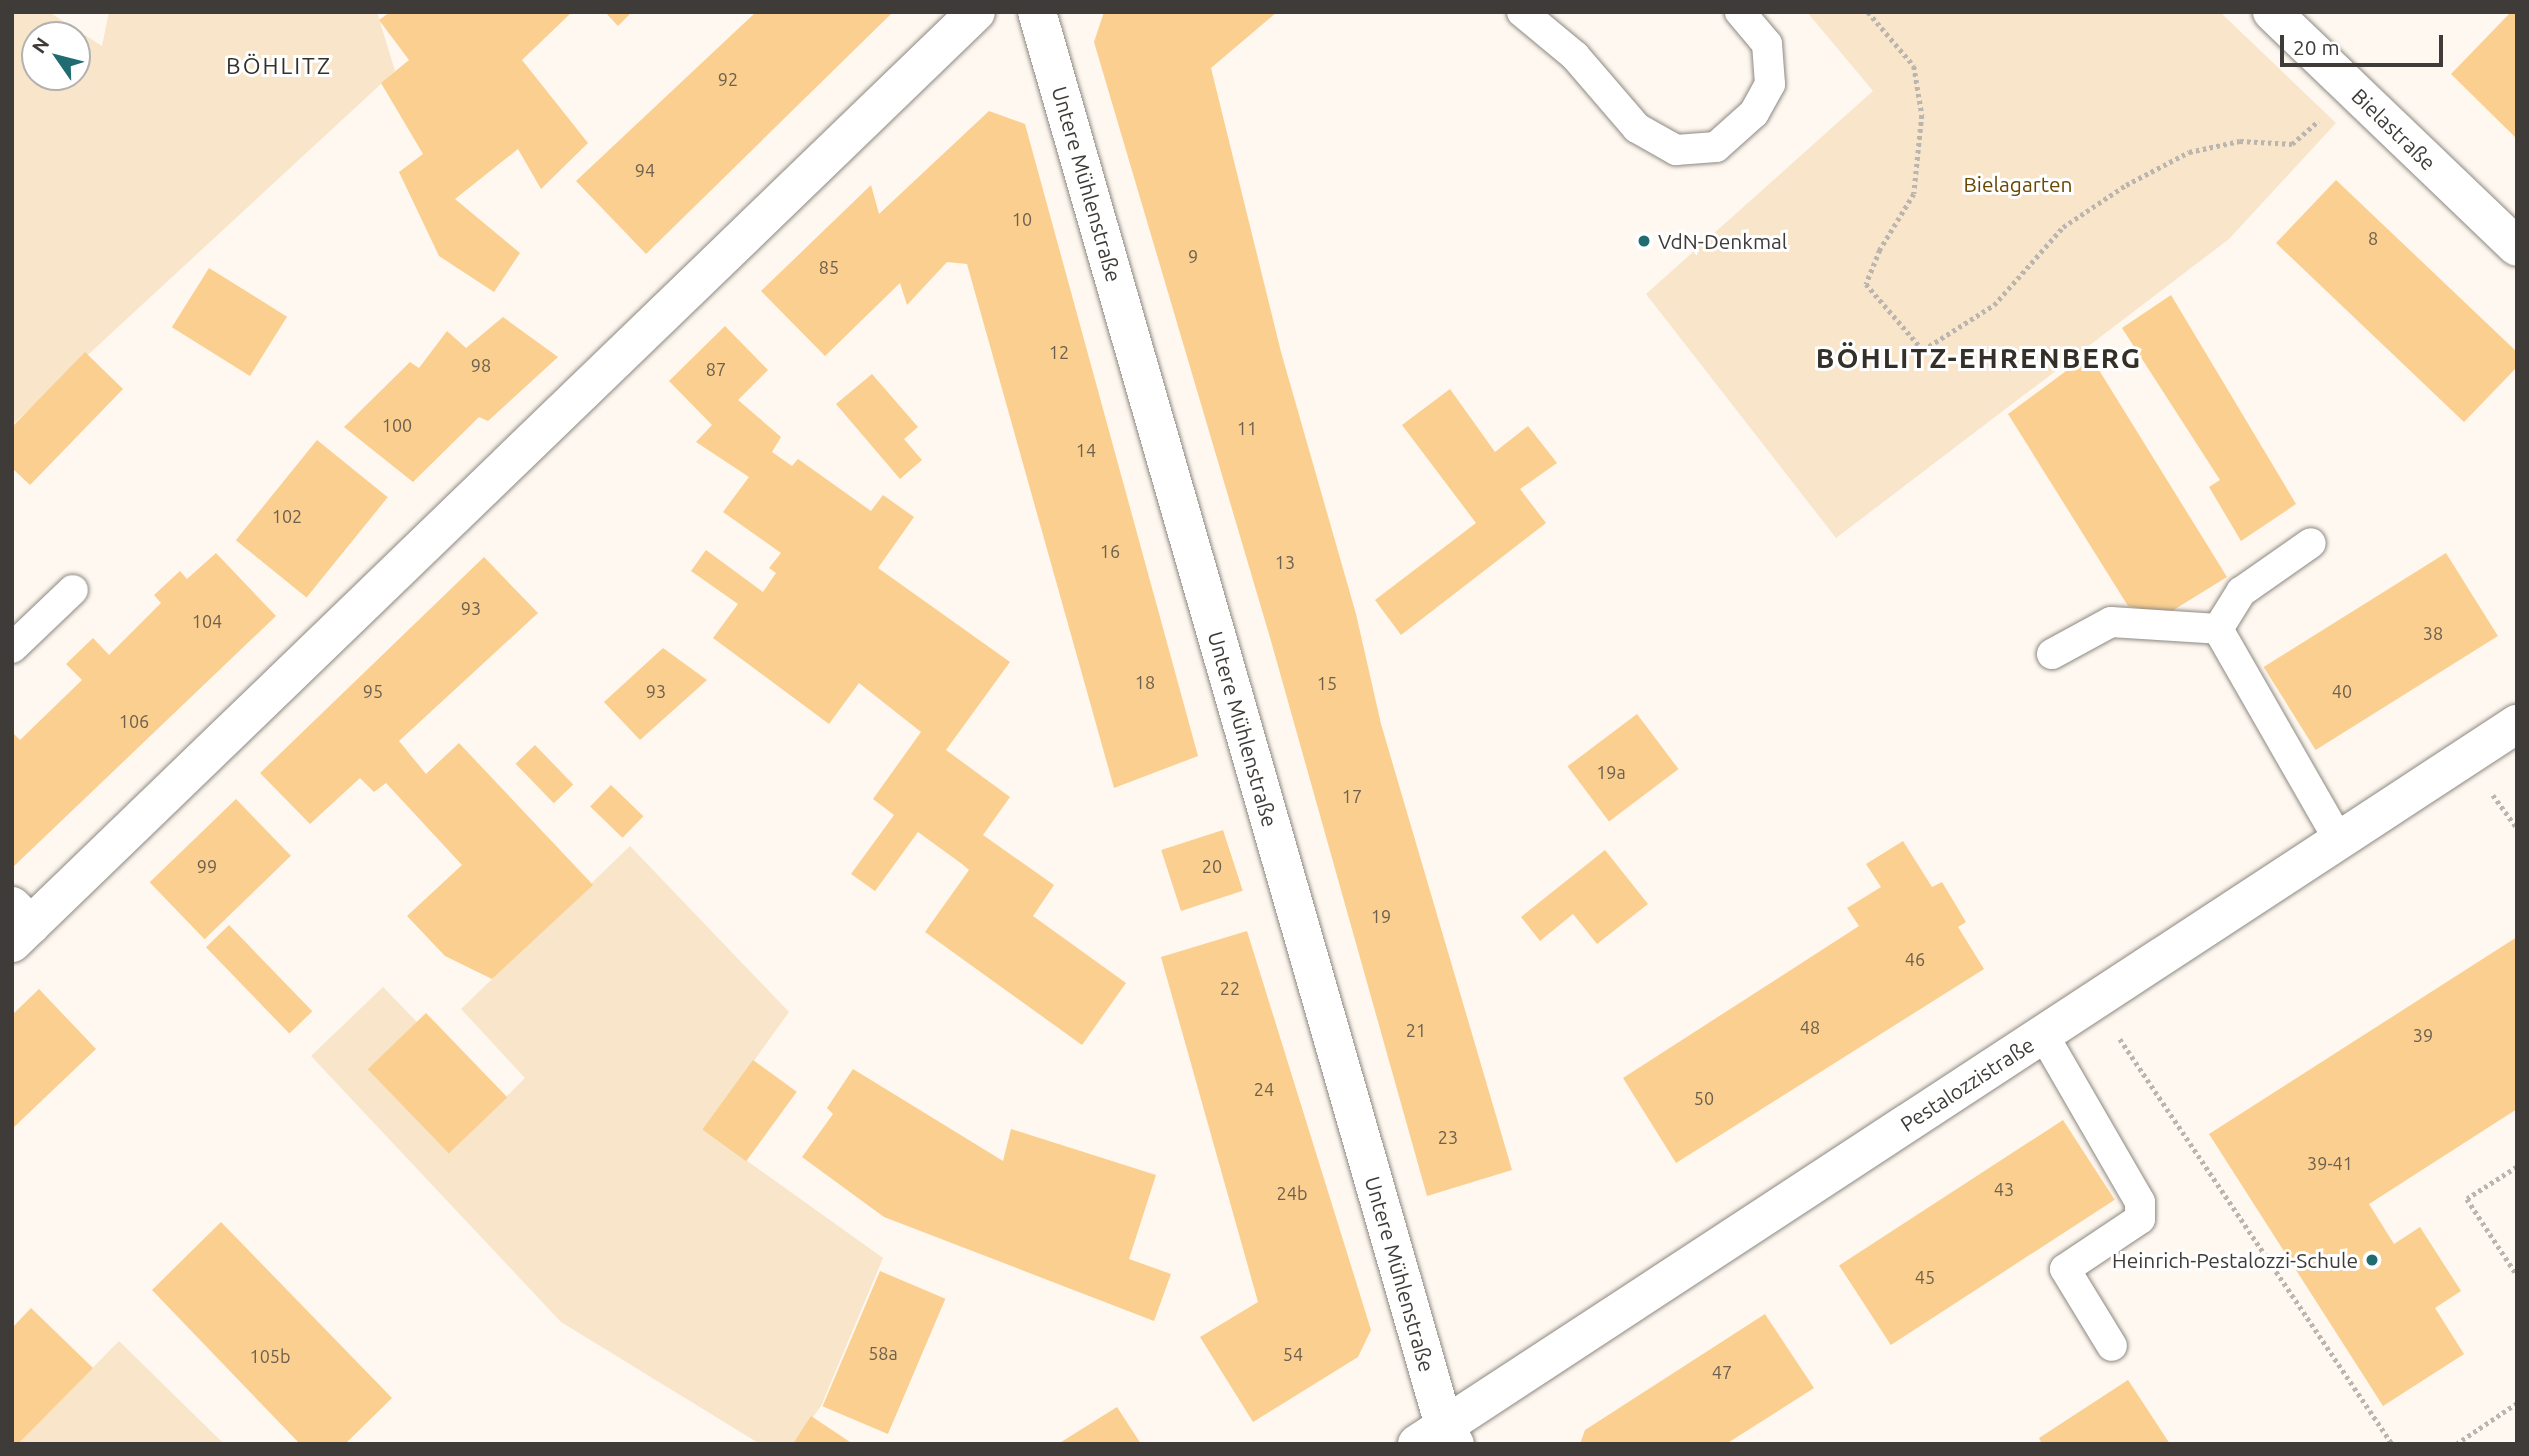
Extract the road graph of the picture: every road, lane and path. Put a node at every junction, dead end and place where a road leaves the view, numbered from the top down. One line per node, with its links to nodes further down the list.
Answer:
1 (976, 12): 16 (street)
2 (1037, 12): 23 (street, Untere Mühlenstraße)
3 (1522, 12): 4 (lane)
4 (1740, 12)
5 (1868, 12): 7 (path)
6 (2272, 12): 7 (street, Bielastraße)
7 (2352, 89): 8 (street, Bielastraße)
8 (2517, 247)
9 (2311, 543): 11 (lane)
10 (73, 590): 12 (lane)
11 (2218, 628): 13 (lane); 15 (lane)
12 (12, 648)
13 (2052, 654)
14 (2517, 724): 15 (street, Pestalozzistraße)
15 (2339, 840): 17 (street, Pestalozzistraße)
16 (19, 925)
17 (2094, 1001): 18 (street, Pestalozzistraße); 24 (path)
18 (2043, 1034): 21 (lane); 23 (street, Pestalozzistraße)
19 (2517, 1167): 20 (path)
20 (2517, 1275)
21 (2112, 1346)
22 (2517, 1403): 25 (path)
23 (1439, 1438)
24 (2392, 1444)
25 (2456, 1444)

